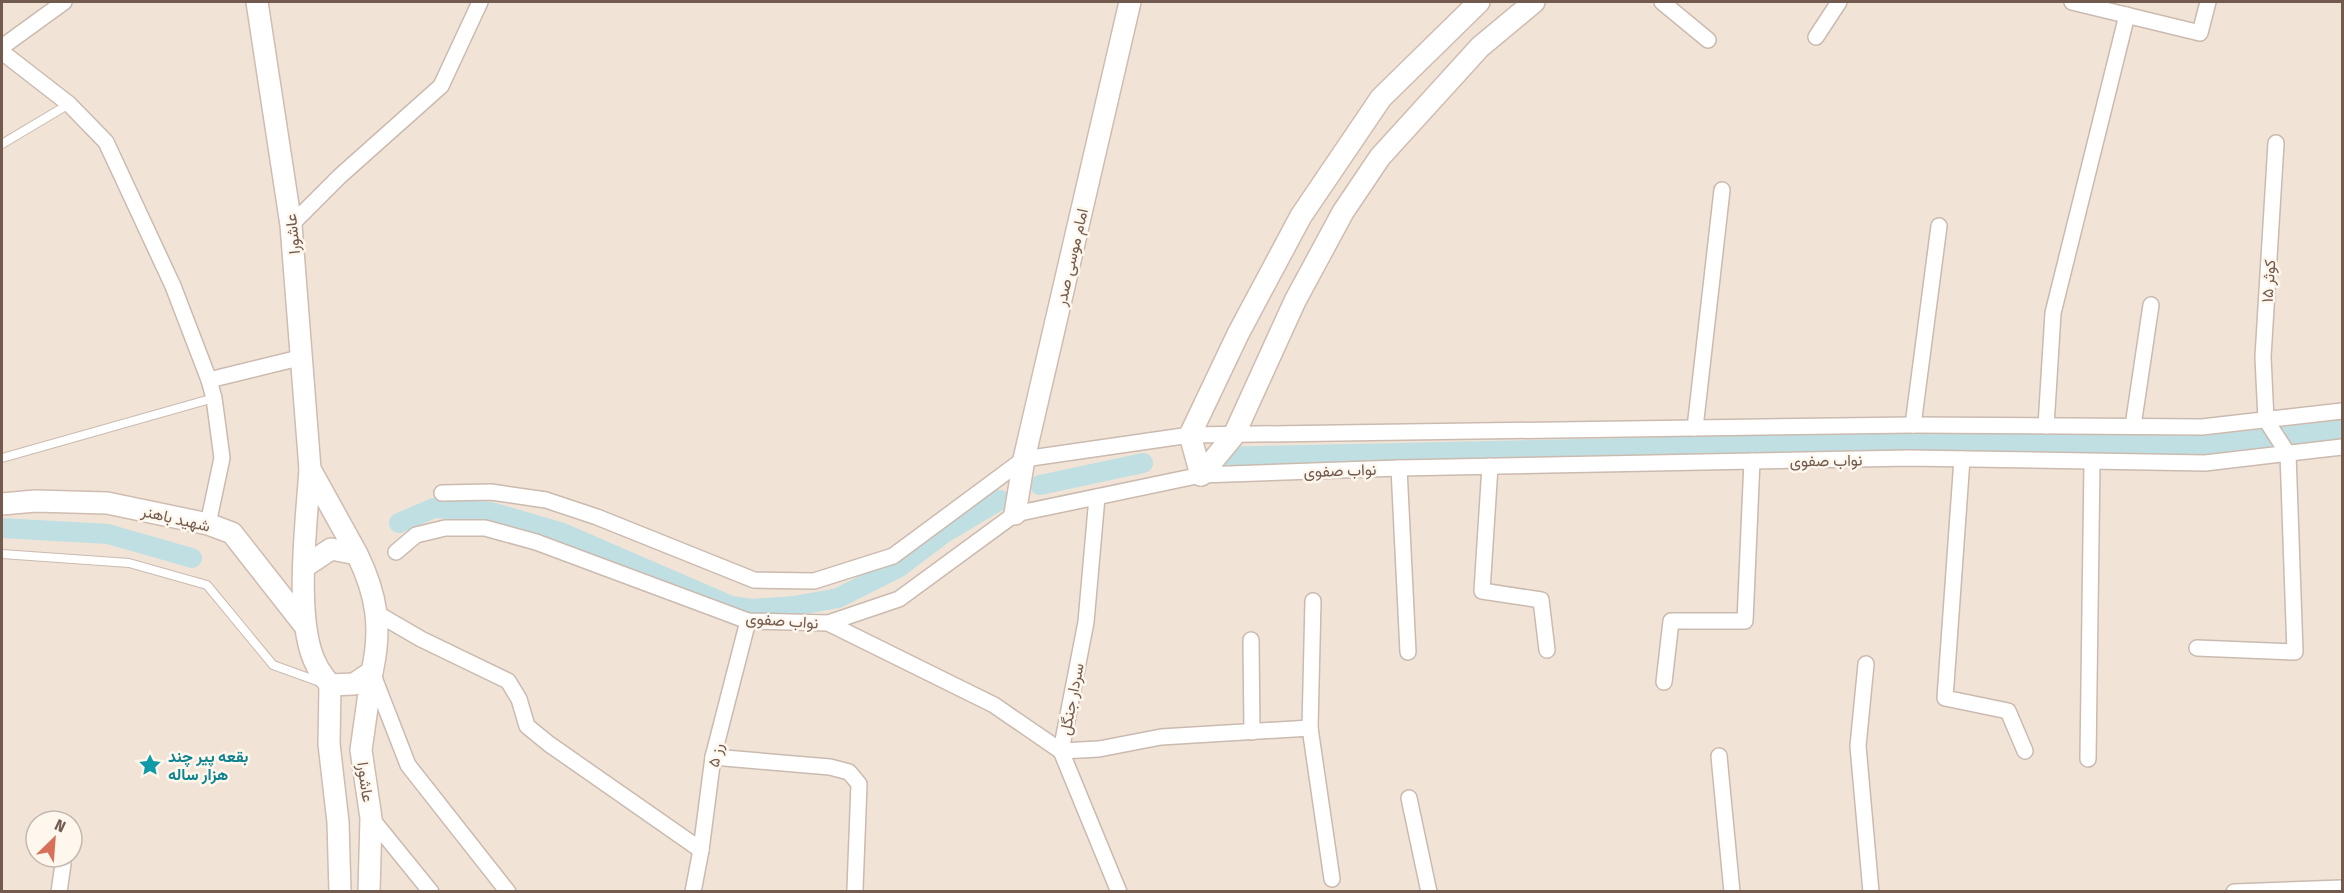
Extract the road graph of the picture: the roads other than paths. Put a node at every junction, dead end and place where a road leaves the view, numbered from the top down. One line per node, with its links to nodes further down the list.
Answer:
1 (64, 2): 14 (street)
2 (257, 2): 20 (street, عاشورا)
3 (480, 2): 20 (street)
4 (1130, 2): 37 (street, امام موسی صدر)
5 (1479, 2): 32 (street)
6 (1534, 2): 33 (street)
7 (1662, 2): 13 (street)
8 (1839, 2): 12 (street)
9 (2072, 2): 11 (street)
10 (2208, 2): 11 (street)
11 (2127, 15): 29 (street)
12 (1816, 37)
13 (1708, 40)
14 (2, 47)
15 (2, 52): 16 (street)
16 (69, 104): 18 (lane); 24 (street)
17 (2276, 143): 27 (street, کوثر ۱۵)
18 (2, 144)
19 (1722, 190): 31 (street)
20 (291, 225): 23 (street, عاشورا)
21 (1940, 226): 28 (street)
22 (2151, 305): 30 (street)
23 (303, 357): 24 (street); 43 (street, عاشورا)
24 (209, 380): 25 (street)
25 (214, 398): 36 (lane); 49 (street)
26 (2343, 411): 27 (street, نواب صفوی)
27 (2266, 420): 30 (street, نواب صفوی); 35 (street)
28 (1913, 425): 29 (street, نواب صفوی); 31 (street, نواب صفوی)
29 (2046, 426): 30 (street, نواب صفوی)
30 (2133, 426)
31 (1695, 428): 33 (street, نواب صفوی)
32 (1190, 435): 33 (street, نواب صفوی); 37 (street, نواب صفوی); 44 (street)
33 (1234, 435): 44 (street)
34 (2343, 447): 35 (street, نواب صفوی)
35 (2288, 454): 40 (street, نواب صفوی); 60 (street)
36 (2, 458)
37 (1024, 459): 45 (street, نواب صفوی); 48 (street, امام موسی صدر)
38 (1962, 459): 39 (street, نواب صفوی); 40 (street, نواب صفوی); 70 (street)
39 (1752, 461): 41 (street, نواب صفوی); 65 (street)
40 (2092, 462): 73 (street)
41 (1490, 466): 42 (street, نواب صفوی); 61 (street)
42 (1399, 468): 44 (street, نواب صفوی); 62 (street)
43 (310, 469): 52 (street, عاشورا); 53 (street, عاشورا)
44 (1201, 476): 46 (street, نواب صفوی)
45 (442, 493)
46 (1097, 497): 48 (street, نواب صفوی); 69 (street, سردار جنگل)
47 (2, 504): 49 (street, شهید باهنر)
48 (1015, 514): 57 (street, نواب صفوی)
49 (208, 524): 58 (street, شهید باهنر)
50 (396, 552): 56 (street, نواب صفوی)
51 (2, 554): 66 (lane)
52 (357, 554): 53 (street); 55 (street, عاشورا)
53 (304, 567): 58 (street, عاشورا)
54 (1313, 601): 67 (street)
55 (378, 614): 64 (street, عاشورا); 77 (street)
56 (748, 621): 57 (street, نواب صفوی); 72 (street, رز ۵)
57 (828, 623): 69 (street)
58 (305, 626): 66 (street)
59 (1251, 640): 68 (street)
60 (2197, 648)
61 (1547, 650)
62 (1408, 652)
63 (1866, 664): 91 (street)
64 (372, 672): 66 (street); 75 (street, عاشورا); 86 (street)
65 (1664, 682)
66 (330, 685): 76 (street, عاشورا)
67 (1310, 728): 68 (street); 79 (street)
68 (1252, 732): 69 (street)
69 (1061, 751): 88 (street, سردار جنگل)
70 (2025, 751)
71 (1719, 756): 90 (street)
72 (713, 757): 77 (street, رز ۵); 81 (street)
73 (2088, 759)
74 (1409, 798): 89 (street)
75 (371, 818): 76 (street); 84 (street, عاشورا); 85 (street)
76 (338, 822): 83 (street, عاشورا)
77 (701, 850): 87 (street, رز ۵)
78 (62, 869): 82 (street)
79 (1332, 879)
80 (2343, 888): 92 (street)
81 (855, 889)
82 (59, 891)
83 (340, 891)
84 (369, 891)
85 (431, 891)
86 (508, 891)
87 (693, 891)
88 (1119, 891)
89 (1429, 891)
90 (1732, 891)
91 (1871, 891)
92 (2234, 891)

